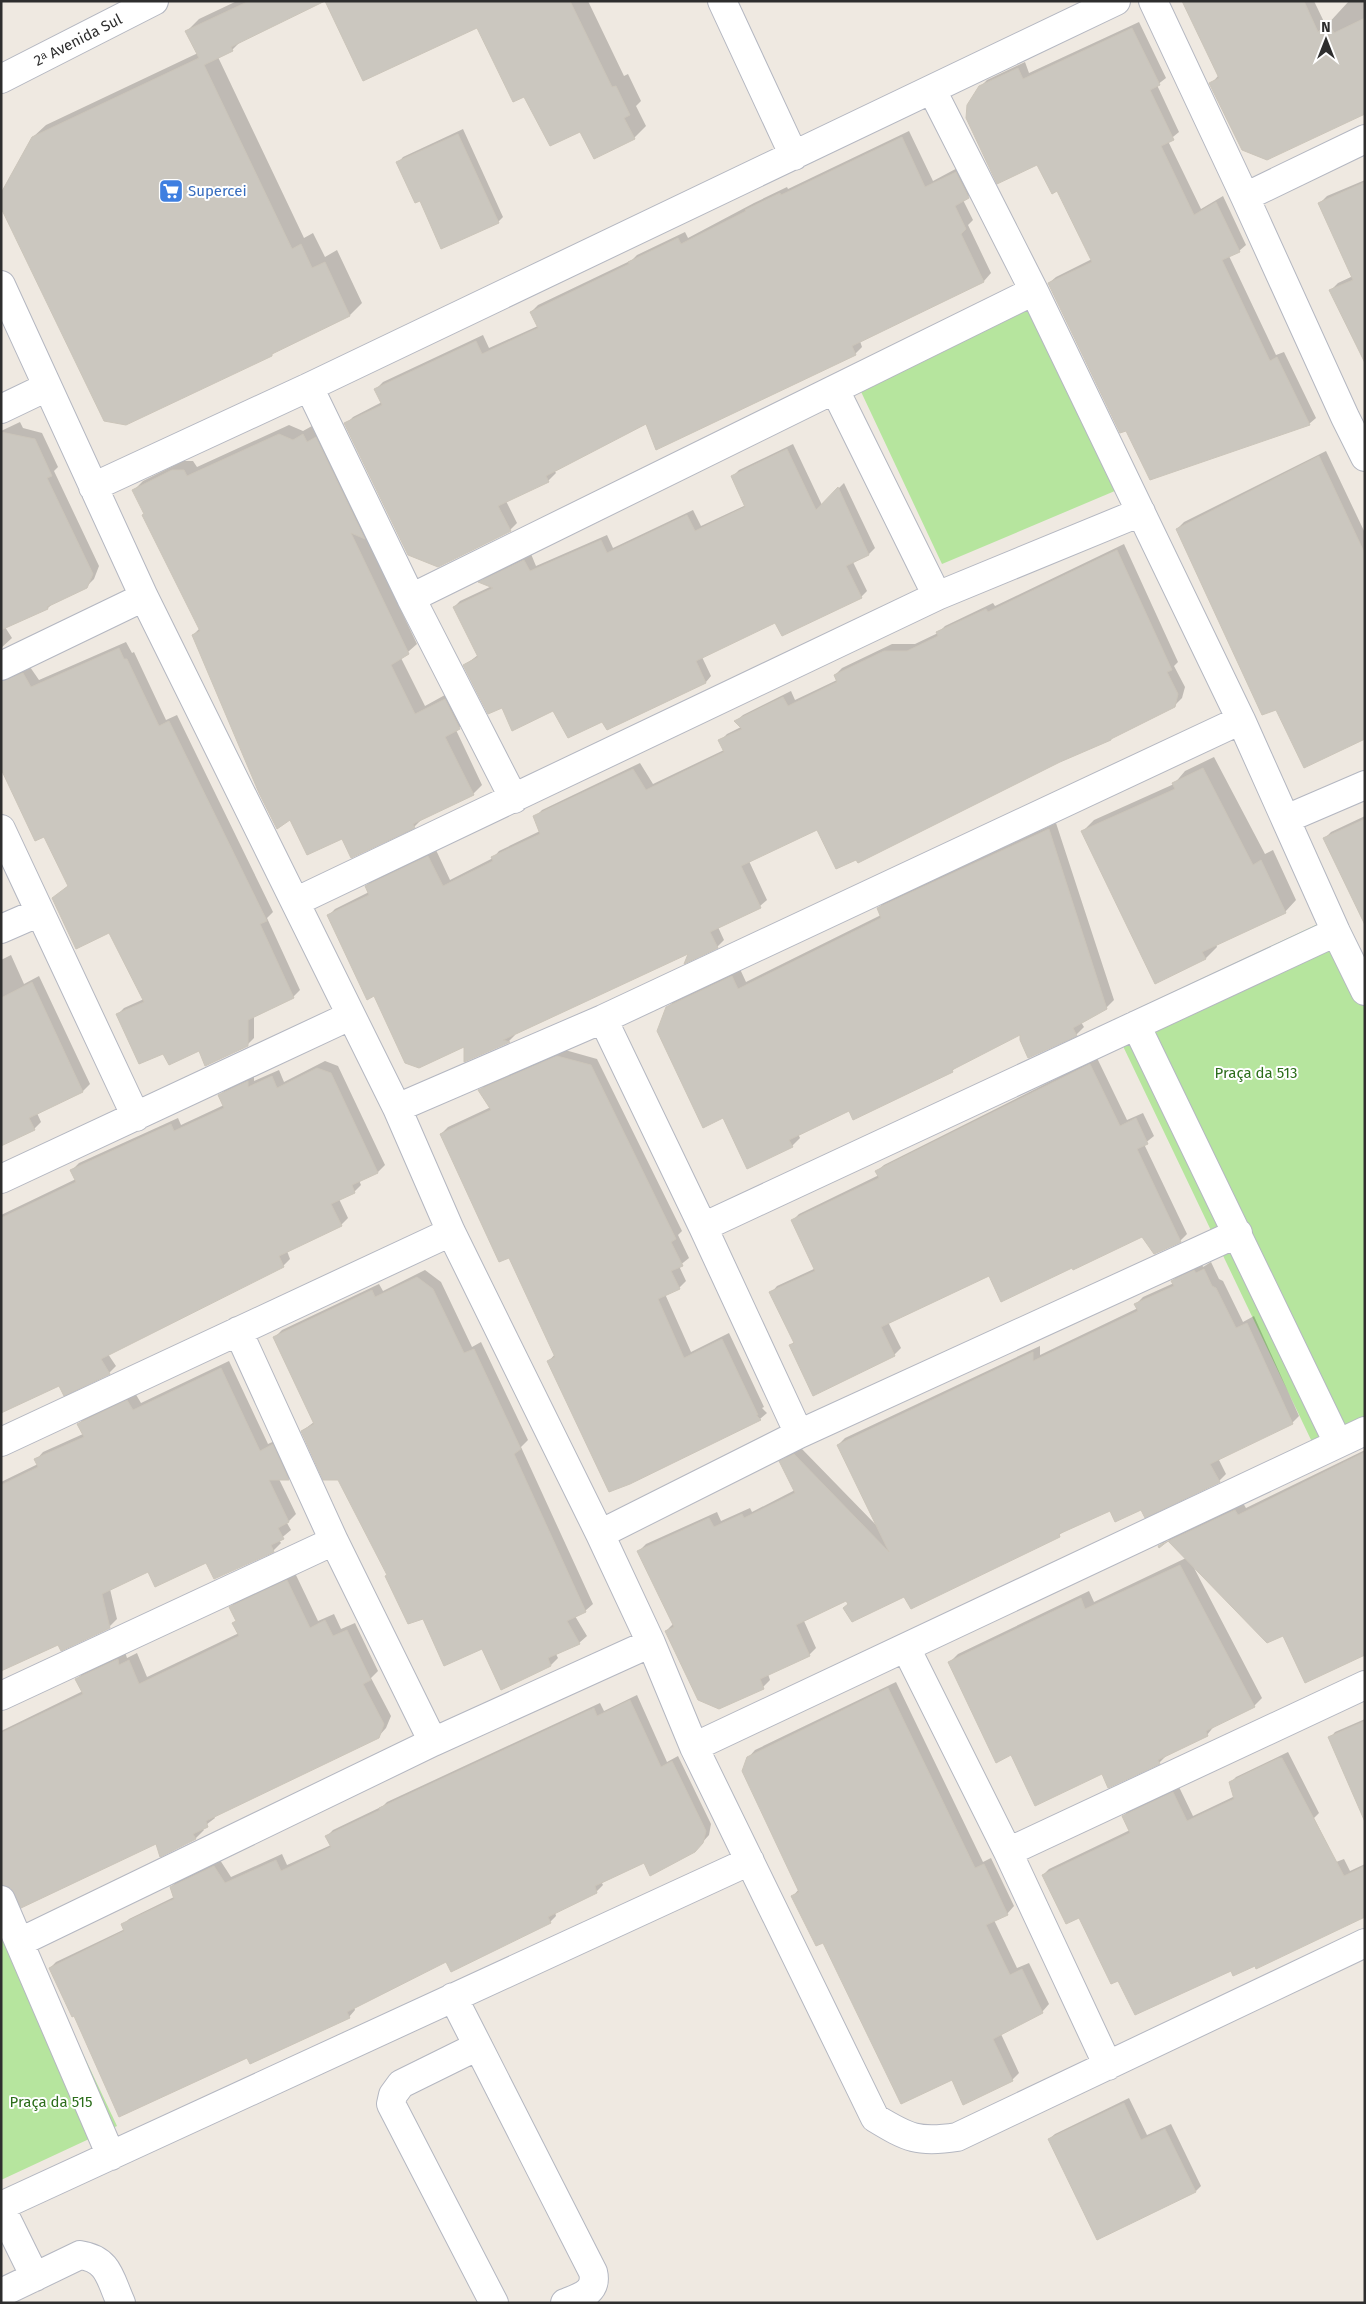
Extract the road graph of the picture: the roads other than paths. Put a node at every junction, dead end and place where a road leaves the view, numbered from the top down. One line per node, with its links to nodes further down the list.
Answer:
1 (154, 1): 5 (street, 2ᵃ Avenida Sul)
2 (722, 1): 8 (street)
3 (1116, 1): 6 (street)
4 (1153, 1): 9 (street)
5 (1, 79)
6 (932, 90): 8 (street); 11 (street)
7 (1365, 138): 9 (street)
8 (794, 156): 13 (street)
9 (1246, 197): 16 (street)
10 (1, 285): 12 (street)
11 (1034, 291): 14 (street); 19 (street)
12 (47, 387): 15 (street); 18 (street)
13 (310, 387): 18 (street); 22 (street)
14 (835, 390): 20 (street); 22 (street)
15 (1, 409)
16 (1355, 412): 17 (street)
17 (1365, 457)
18 (93, 486): 21 (street)
19 (1140, 512): 20 (street); 24 (street)
20 (937, 596): 26 (street)
21 (144, 597): 23 (street); 29 (street)
22 (412, 598): 26 (street)
23 (1, 666)
24 (1241, 720): 27 (street); 35 (street)
25 (1365, 785): 27 (street)
26 (514, 798): 29 (street)
27 (1286, 819): 32 (street)
28 (1, 829): 30 (street)
29 (295, 902): 34 (street)
30 (40, 912): 31 (street); 38 (street)
31 (1, 929)
32 (1336, 932): 33 (street); 36 (street)
33 (1365, 991)
34 (350, 1016): 37 (street); 38 (street)
35 (603, 1019): 37 (street); 40 (street)
36 (1136, 1025): 40 (street); 42 (street)
37 (397, 1108): 41 (street)
38 (136, 1117): 39 (street)
39 (1, 1179)
40 (703, 1227): 45 (street)
41 (451, 1232): 43 (street); 48 (street)
42 (1238, 1233): 45 (street); 47 (street)
43 (238, 1331): 46 (street); 49 (street)
44 (1365, 1431): 47 (street)
45 (799, 1434): 48 (street)
46 (1, 1442)
47 (1338, 1443): 51 (street)
48 (600, 1534): 50 (street)
49 (334, 1541): 53 (street); 54 (street)
50 (650, 1643): 54 (street); 55 (street)
51 (906, 1648): 55 (street); 56 (street)
52 (1365, 1685): 56 (street)
53 (1, 1696)
54 (433, 1742): 59 (street)
55 (694, 1747): 57 (street)
56 (1008, 1852): 63 (street)
57 (750, 1861): 61 (street); 63 (street)
58 (1, 1900): 59 (street)
59 (20, 1942): 64 (street)
60 (1365, 1943): 63 (street)
61 (453, 1997): 62 (street); 64 (street)
62 (478, 2046): 69 (street); 70 (street)
63 (1108, 2066)
64 (111, 2156): 65 (street)
65 (1, 2207): 66 (street)
66 (35, 2277): 67 (street); 68 (street)
67 (1, 2293)
68 (121, 2303)
69 (494, 2303)
70 (565, 2303)

